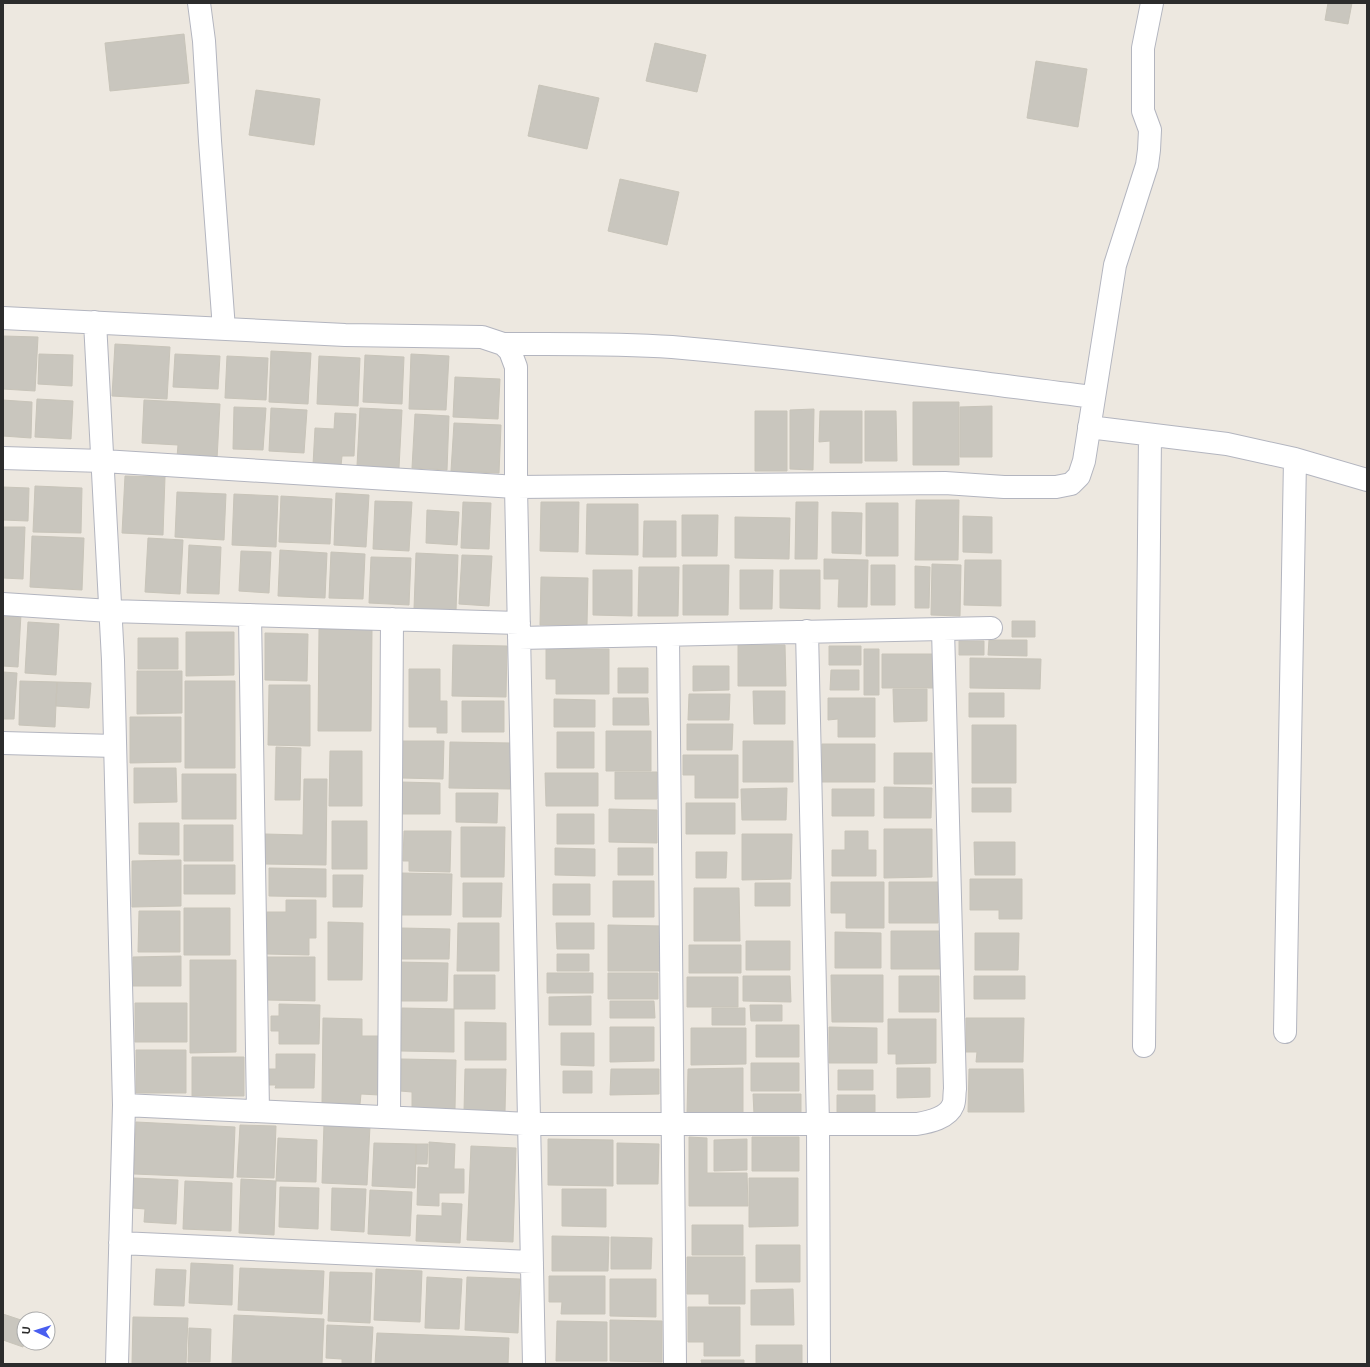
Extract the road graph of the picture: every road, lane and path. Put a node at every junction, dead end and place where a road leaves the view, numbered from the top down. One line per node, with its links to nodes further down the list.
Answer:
1 (199, 3): 5 (street)
2 (1152, 3): 7 (street)
3 (3, 318): 4 (street)
4 (95, 322): 5 (street); 12 (street)
5 (224, 329): 6 (street)
6 (503, 344): 7 (street); 14 (street)
7 (1094, 397): 8 (street)
8 (1089, 428): 9 (street); 14 (street)
9 (1150, 435): 11 (street); 27 (street)
10 (3, 458): 12 (street)
11 (1295, 459): 13 (street); 26 (street)
12 (103, 461): 14 (street); 16 (street)
13 (1367, 480)
14 (516, 487): 21 (street)
15 (3, 604): 16 (street)
16 (110, 611): 17 (street); 25 (street)
17 (250, 615): 18 (street); 29 (street)
18 (392, 619): 21 (street); 30 (street)
19 (991, 628): 20 (street)
20 (943, 629): 22 (street); 33 (street)
21 (519, 630): 23 (street); 31 (street)
22 (807, 632): 23 (street); 33 (street)
23 (668, 635): 32 (street)
24 (3, 743): 25 (street)
25 (115, 746): 28 (street)
26 (1285, 1032)
27 (1144, 1046)
28 (124, 1106): 29 (street); 34 (street)
29 (258, 1111): 30 (street)
30 (389, 1117): 31 (street)
31 (529, 1124): 32 (street); 35 (street)
32 (673, 1124): 33 (street); 38 (street)
33 (818, 1125): 39 (street)
34 (120, 1243): 35 (street); 36 (street)
35 (532, 1262): 37 (street)
36 (117, 1364)
37 (534, 1364)
38 (675, 1364)
39 (819, 1364)

